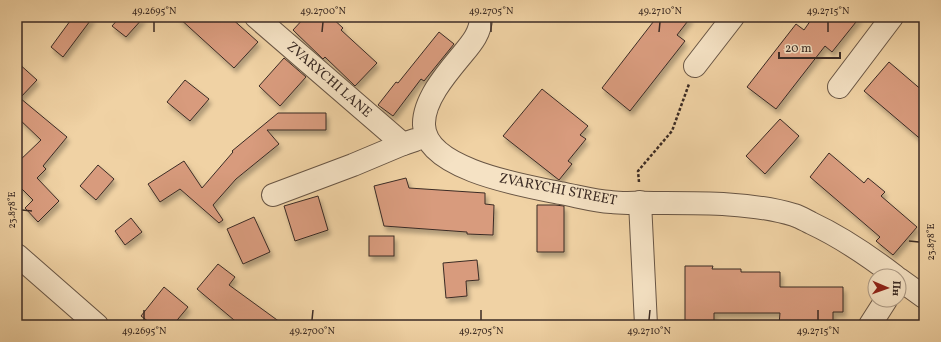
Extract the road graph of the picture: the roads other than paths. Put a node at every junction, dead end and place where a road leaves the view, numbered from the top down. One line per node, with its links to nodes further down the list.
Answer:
1 (256, 17): 8 (street, ZVARYCHI LANE)
2 (481, 17): 7 (street)
3 (733, 17): 5 (street)
4 (892, 17): 6 (street)
5 (695, 66)
6 (839, 87)
7 (426, 137): 8 (street); 10 (street, ZVARYCHI STREET)
8 (403, 144): 9 (street)
9 (273, 195)
10 (640, 202): 12 (street, ZVARYCHI STREET); 17 (street)
11 (17, 254): 16 (street)
12 (883, 268)
13 (907, 285): 14 (street)
14 (924, 297)
15 (881, 308): 18 (street)
16 (97, 325)
17 (646, 325)
18 (870, 325)

